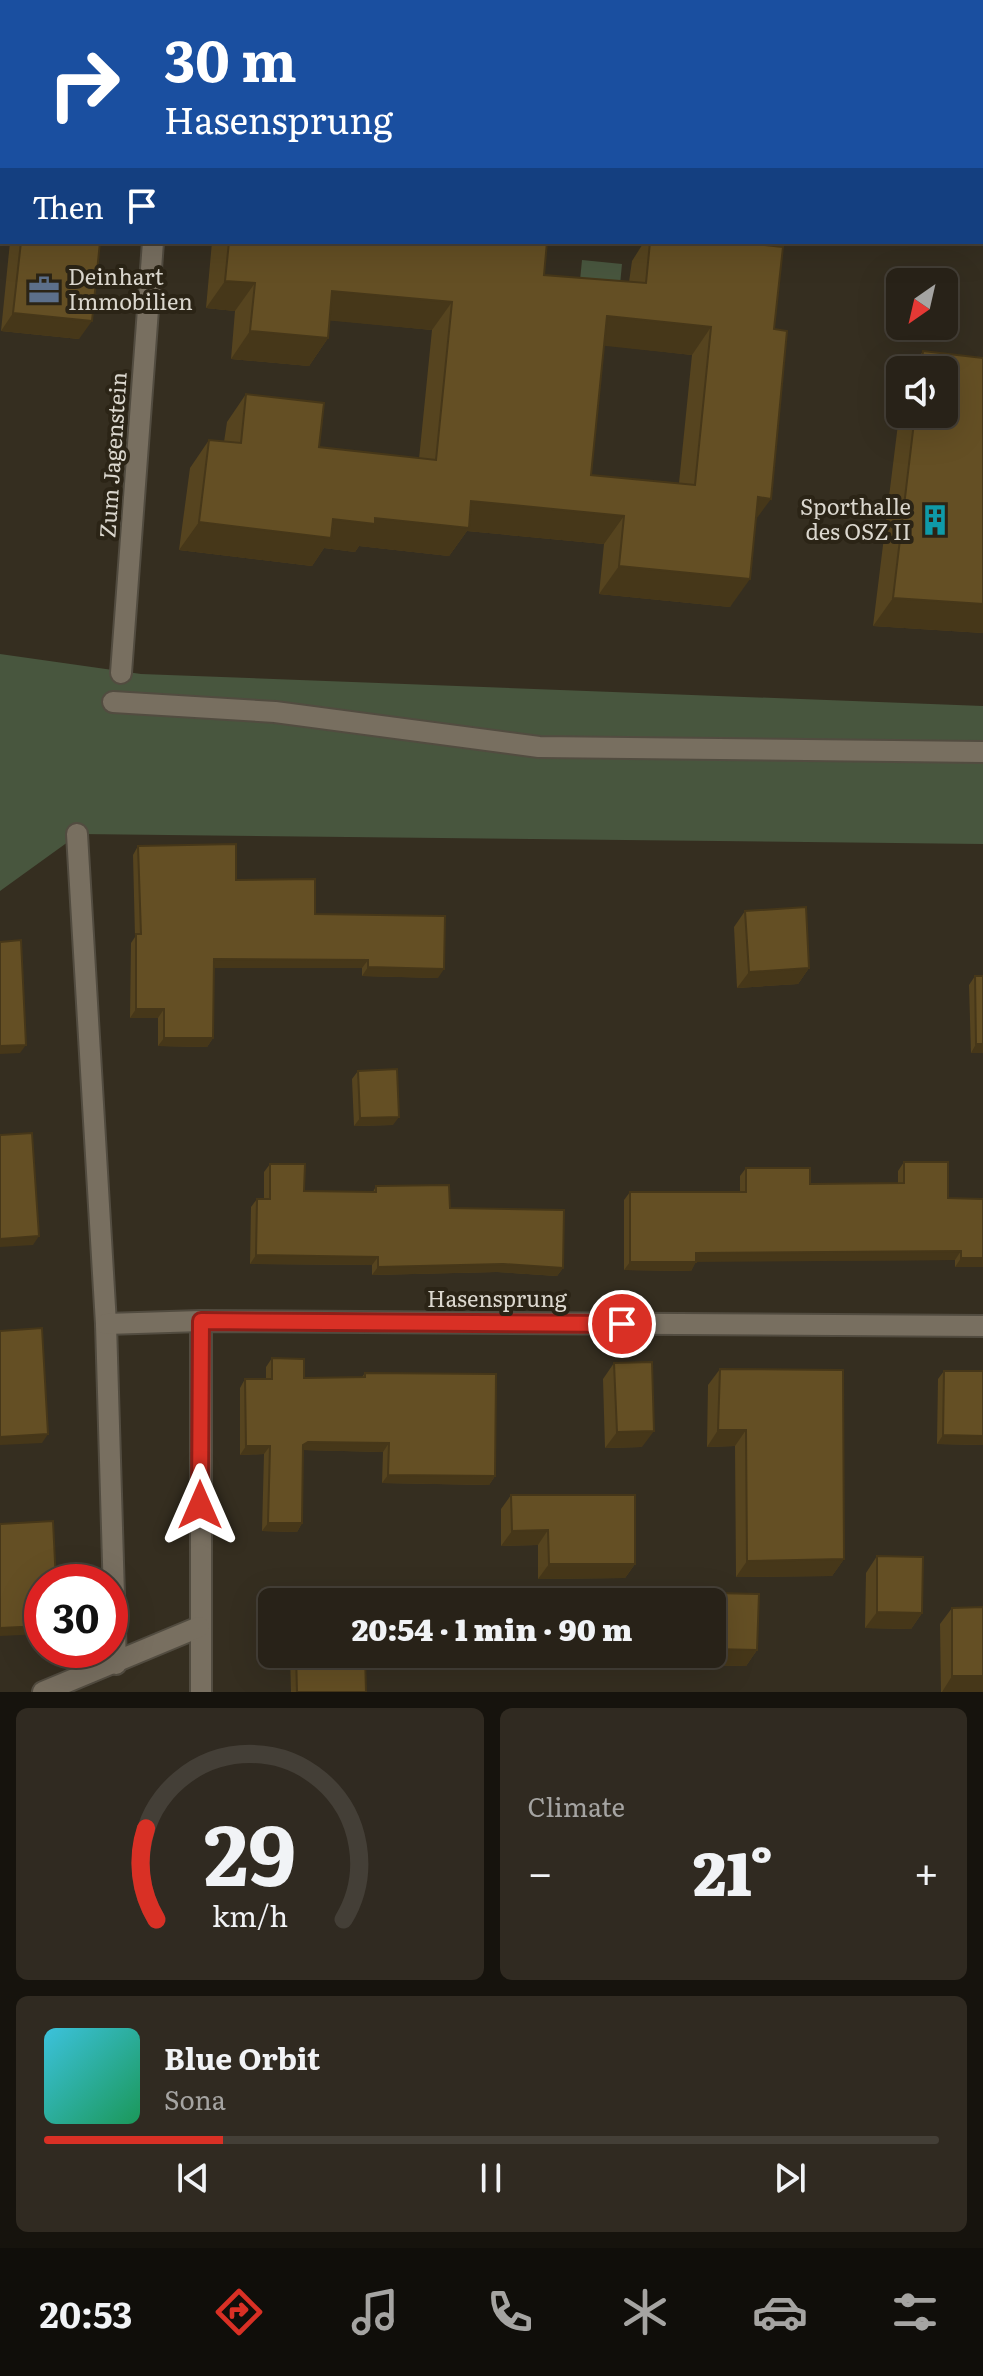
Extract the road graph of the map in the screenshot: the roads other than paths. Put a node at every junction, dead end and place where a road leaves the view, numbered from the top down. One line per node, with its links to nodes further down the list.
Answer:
1 (153, 244): 2 (street, Zum Jagenstein)
2 (121, 673)
3 (113, 702): 4 (street)
4 (983, 752)
5 (77, 834): 7 (street)
6 (201, 1321): 7 (street, Hasensprung); 8 (street, Hasensprung); 10 (street)
7 (106, 1324): 9 (street)
8 (983, 1326)
9 (113, 1564)
10 (199, 1627): 11 (street); 14 (street)
11 (128, 1659)
12 (106, 1668): 13 (street)
13 (43, 1692)
14 (201, 1692)

